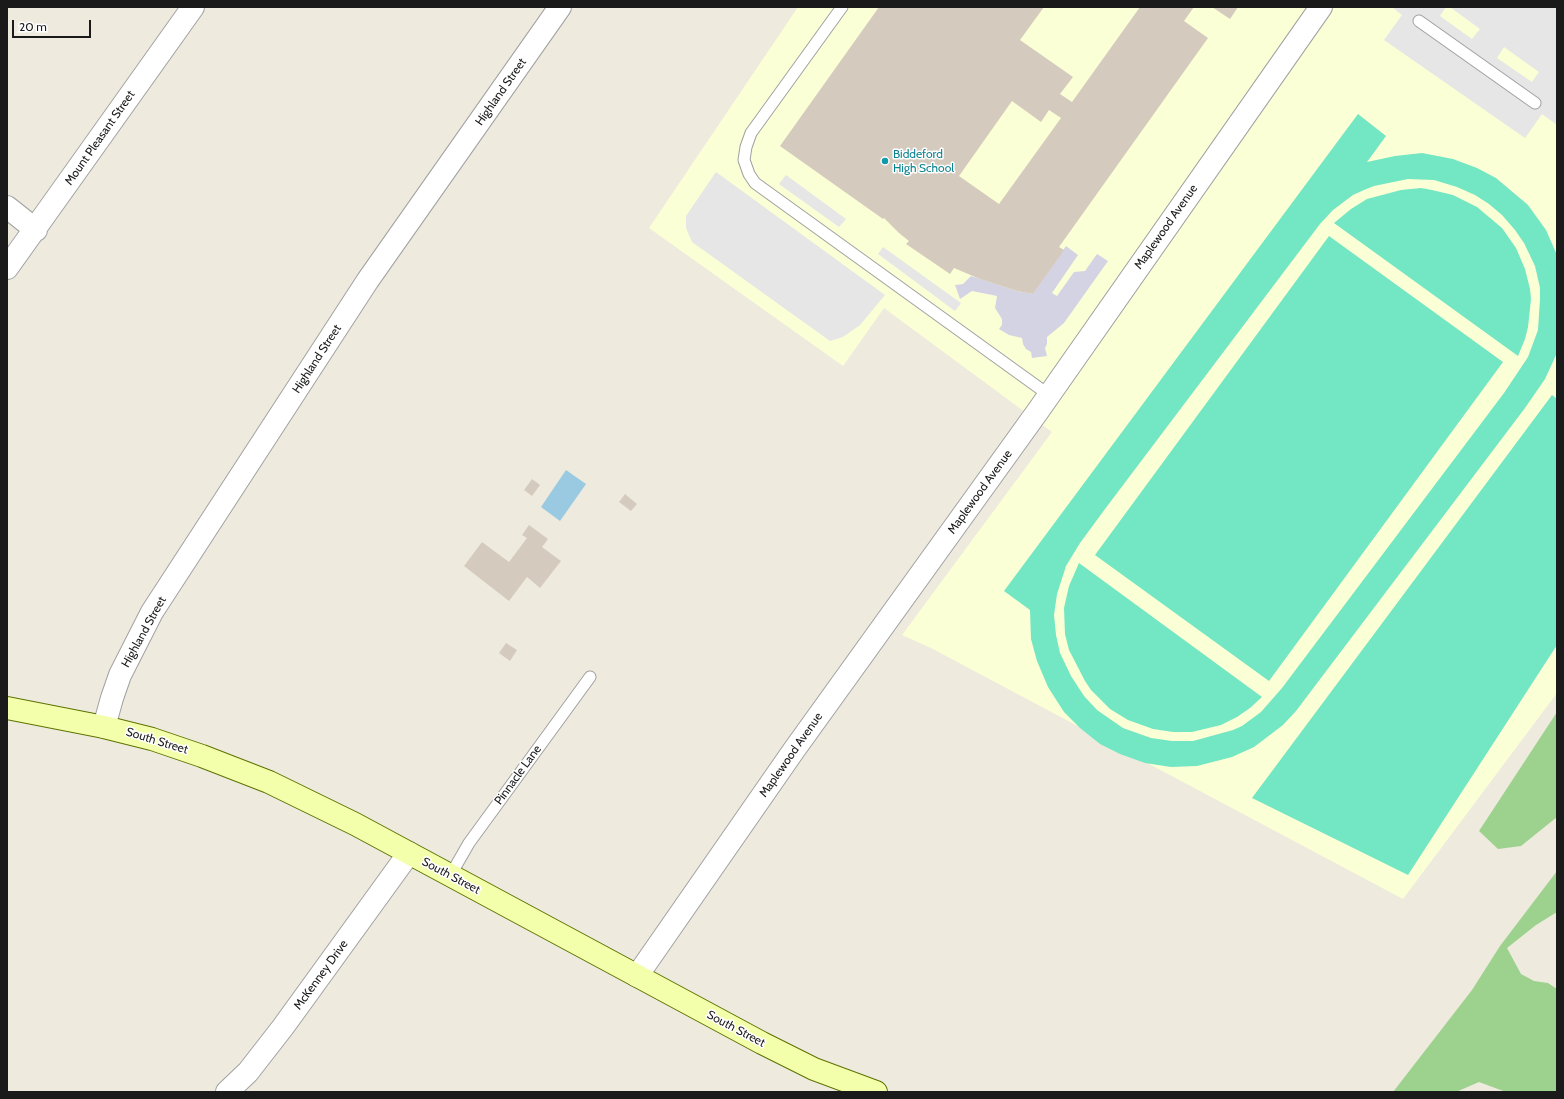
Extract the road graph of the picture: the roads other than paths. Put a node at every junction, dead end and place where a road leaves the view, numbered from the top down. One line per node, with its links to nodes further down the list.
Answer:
1 (193, 7): 8 (street, Mount Pleasant Street)
2 (560, 7): 13 (street, Highland Street)
3 (842, 7): 10 (lane)
4 (1321, 7): 10 (street, Maplewood Avenue)
5 (1419, 21): 6 (lane)
6 (1535, 103)
7 (7, 207): 8 (street)
8 (36, 230): 9 (street, Mount Pleasant Street)
9 (7, 268)
10 (1049, 395): 16 (street, Maplewood Avenue)
11 (590, 677): 15 (lane, Pinnacle Lane)
12 (7, 708): 13 (street, South Street)
13 (104, 727): 14 (street, South Street)
14 (408, 853): 15 (street, South Street); 18 (street, McKenney Drive)
15 (450, 876): 16 (street, South Street)
16 (637, 976): 17 (street, South Street)
17 (871, 1091)
18 (227, 1092)

